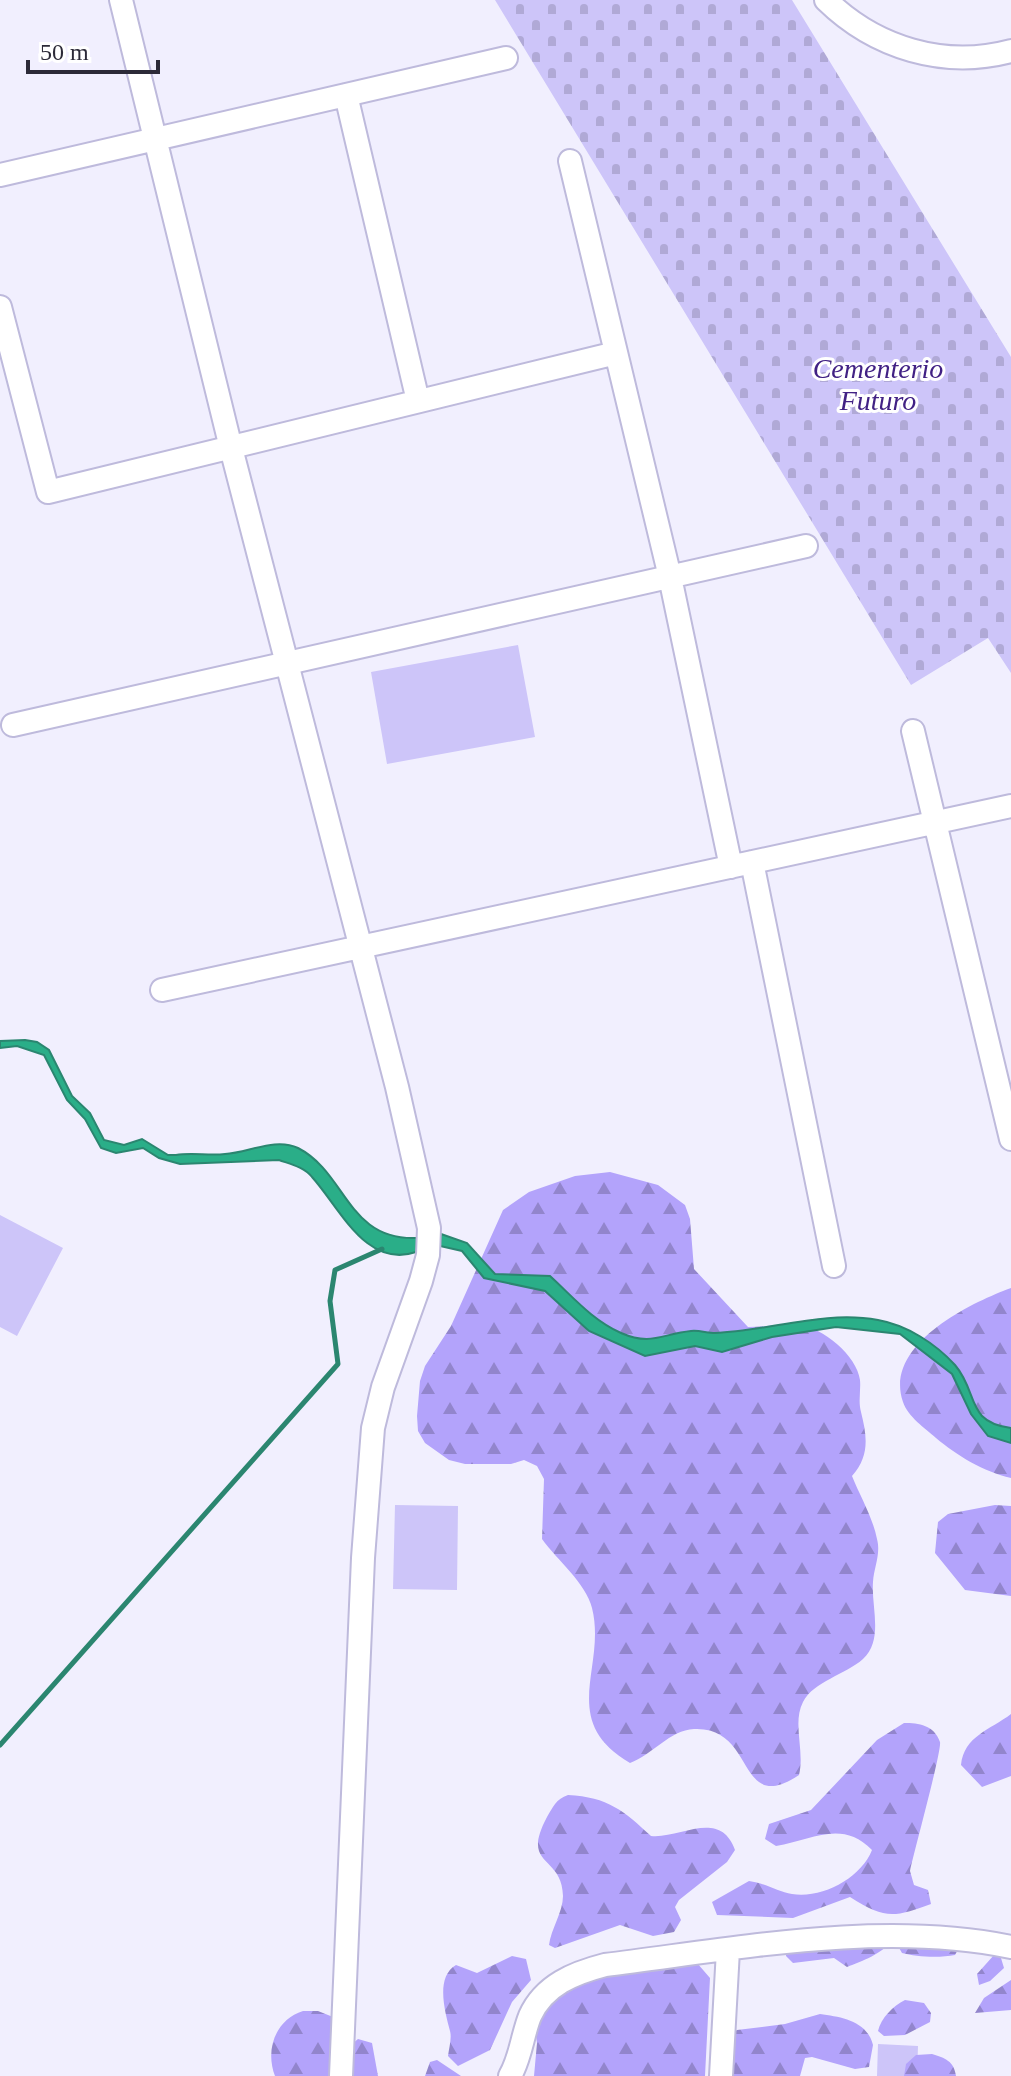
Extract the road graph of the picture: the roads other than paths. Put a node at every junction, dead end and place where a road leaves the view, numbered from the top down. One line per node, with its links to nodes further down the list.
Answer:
1 (121, 0): 6 (street)
2 (826, 0): 3 (street)
3 (1011, 51)
4 (506, 58): 5 (street)
5 (346, 95): 6 (street); 11 (street)
6 (155, 140): 8 (street); 12 (street)
7 (570, 161): 10 (street)
8 (0, 175)
9 (0, 307): 12 (street)
10 (616, 353): 11 (street); 14 (street)
11 (418, 401): 12 (street)
12 (231, 448): 15 (street)
13 (806, 546): 14 (street)
14 (670, 577): 15 (street); 20 (street)
15 (287, 663): 16 (street); 21 (street)
16 (13, 725)
17 (913, 731): 19 (street)
18 (1011, 806): 19 (street)
19 (935, 823): 20 (street); 23 (street)
20 (742, 864): 21 (street); 24 (street)
21 (359, 947): 22 (street); 27 (street)
22 (162, 990)
23 (1011, 1139)
24 (834, 1266)
25 (1011, 1947): 26 (street)
26 (728, 1950): 28 (street); 29 (street)
27 (341, 2076)
28 (510, 2076)
29 (721, 2076)

